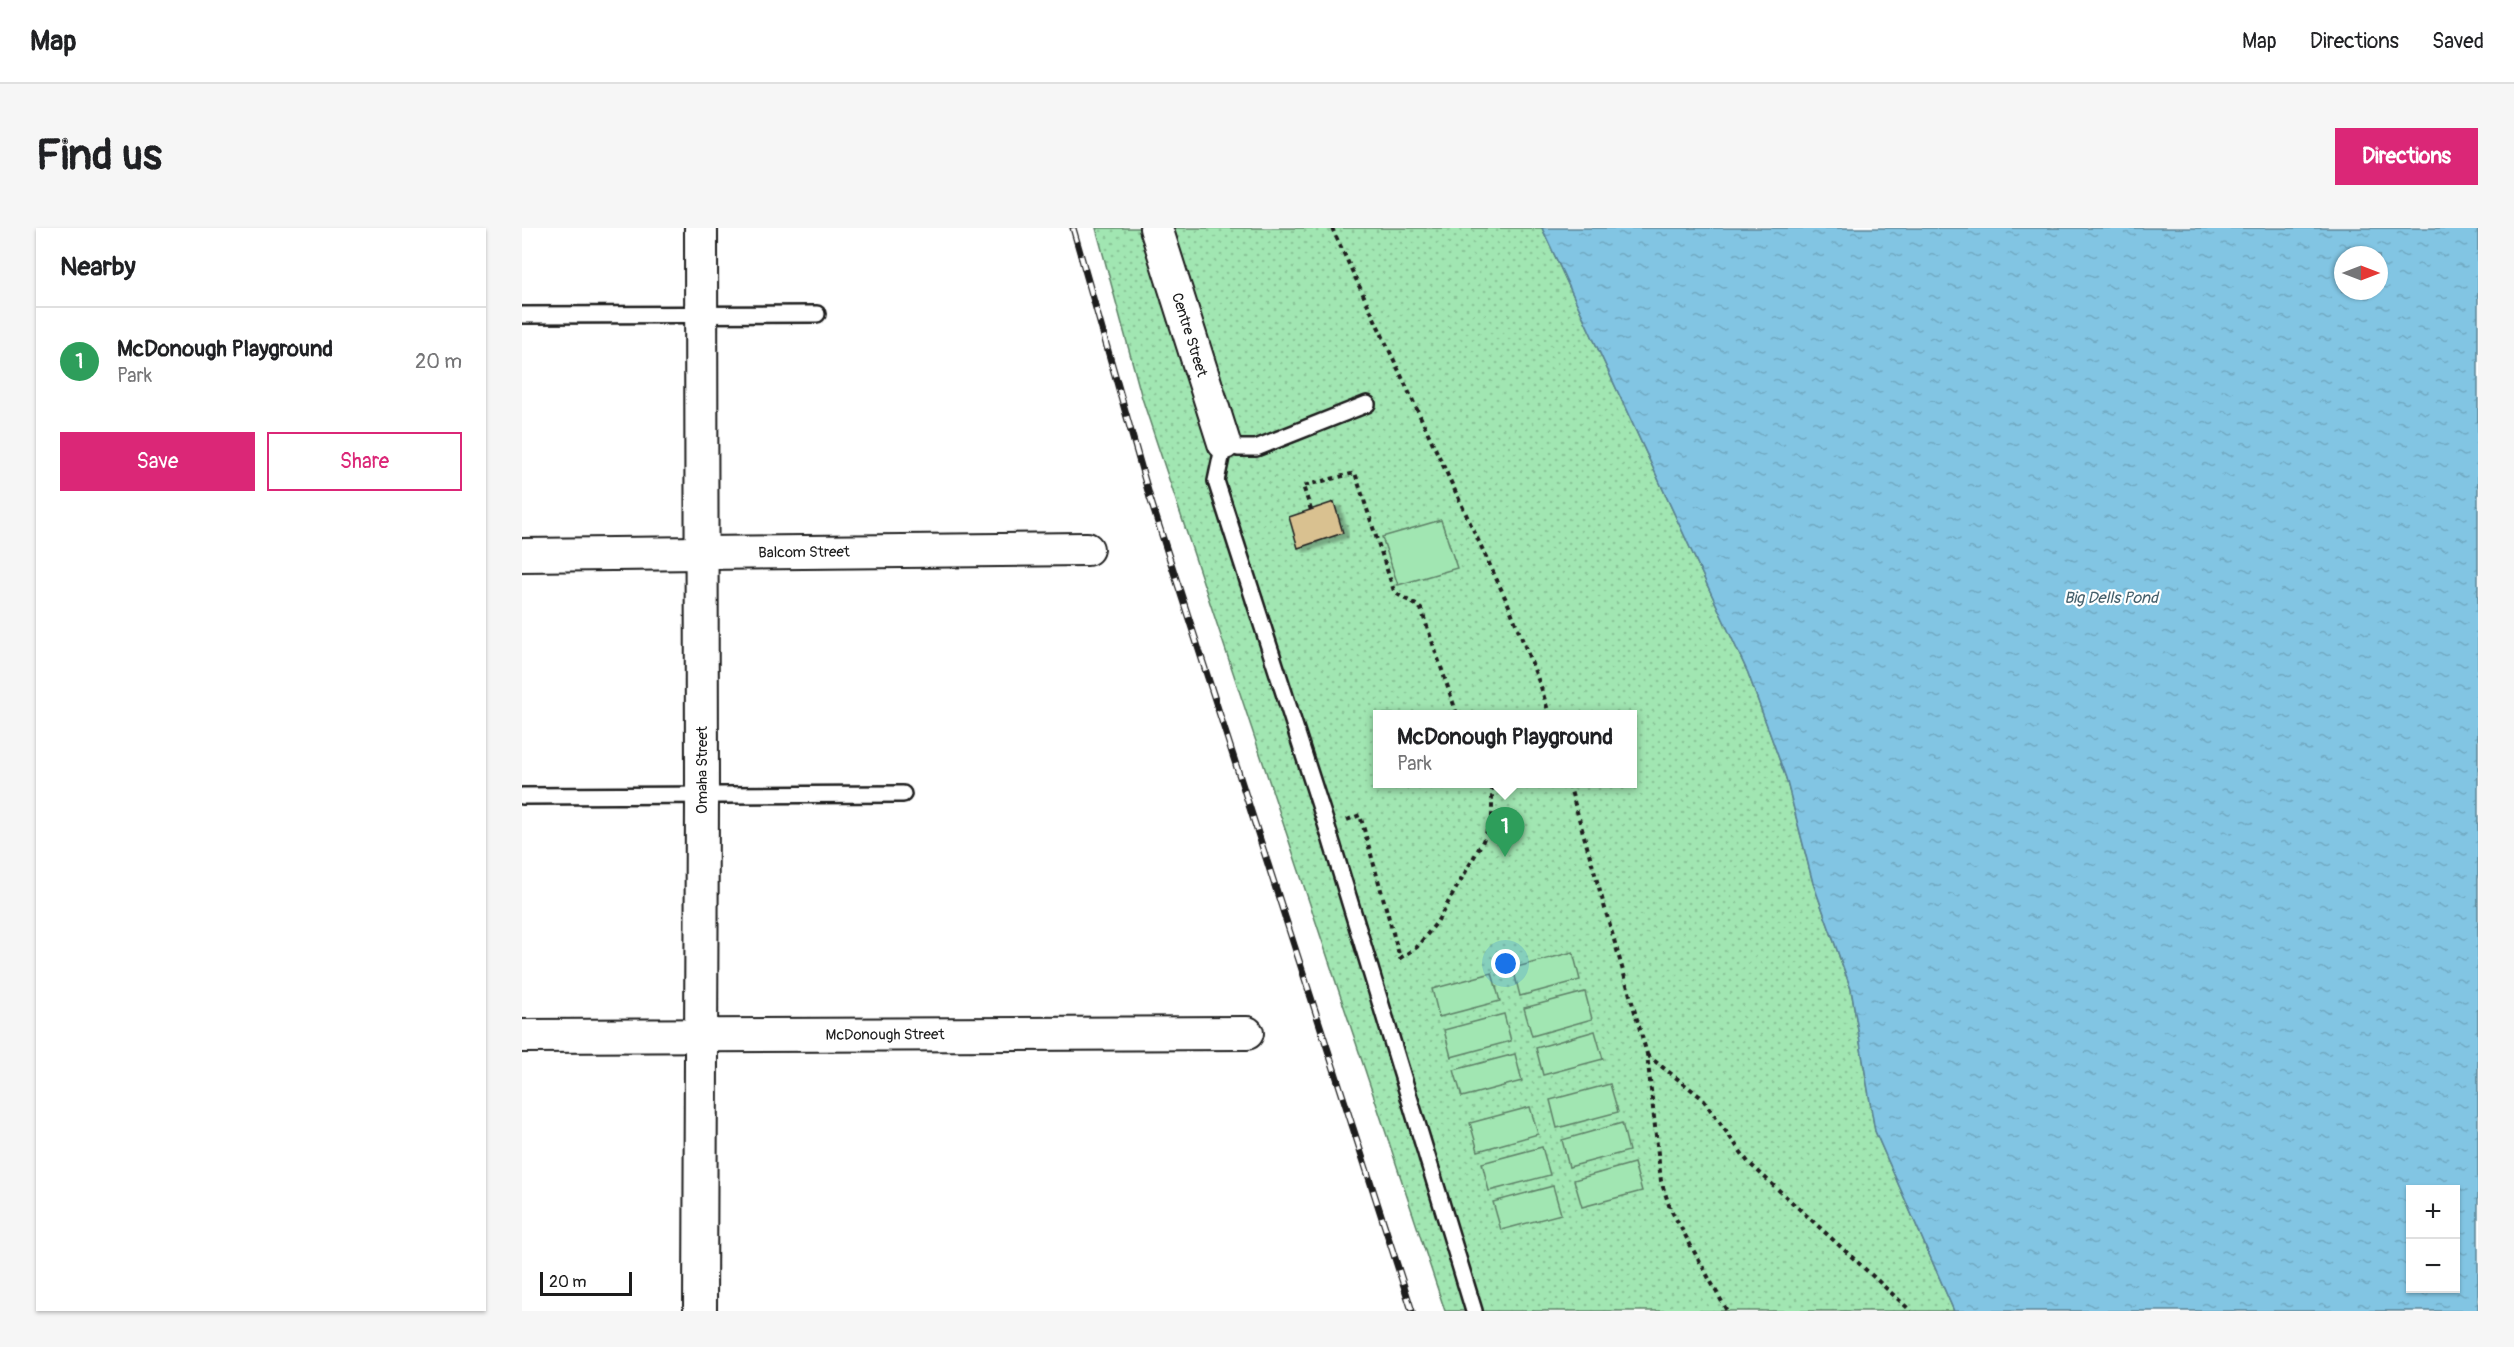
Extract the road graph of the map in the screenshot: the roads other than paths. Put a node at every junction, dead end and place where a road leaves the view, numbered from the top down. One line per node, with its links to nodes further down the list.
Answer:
1 (700, 228): 3 (street, Omaha Street)
2 (1156, 228): 7 (street, Centre Street)
3 (701, 314): 4 (lane); 5 (lane); 9 (street, Omaha Street)
4 (817, 314)
5 (522, 315)
6 (1367, 404): 7 (lane)
7 (1224, 443): 18 (lane)
8 (1087, 549): 9 (street, Balcom Street)
9 (702, 554): 10 (street, Balcom Street); 12 (street, Omaha Street)
10 (522, 555)
11 (903, 794): 12 (lane)
12 (702, 795): 13 (lane); 14 (street, Omaha Street)
13 (522, 796)
14 (700, 1034): 15 (street, McDonough Street); 16 (street, McDonough Street); 17 (street, Omaha Street)
15 (1246, 1034)
16 (522, 1036)
17 (700, 1311)
18 (1474, 1311)

